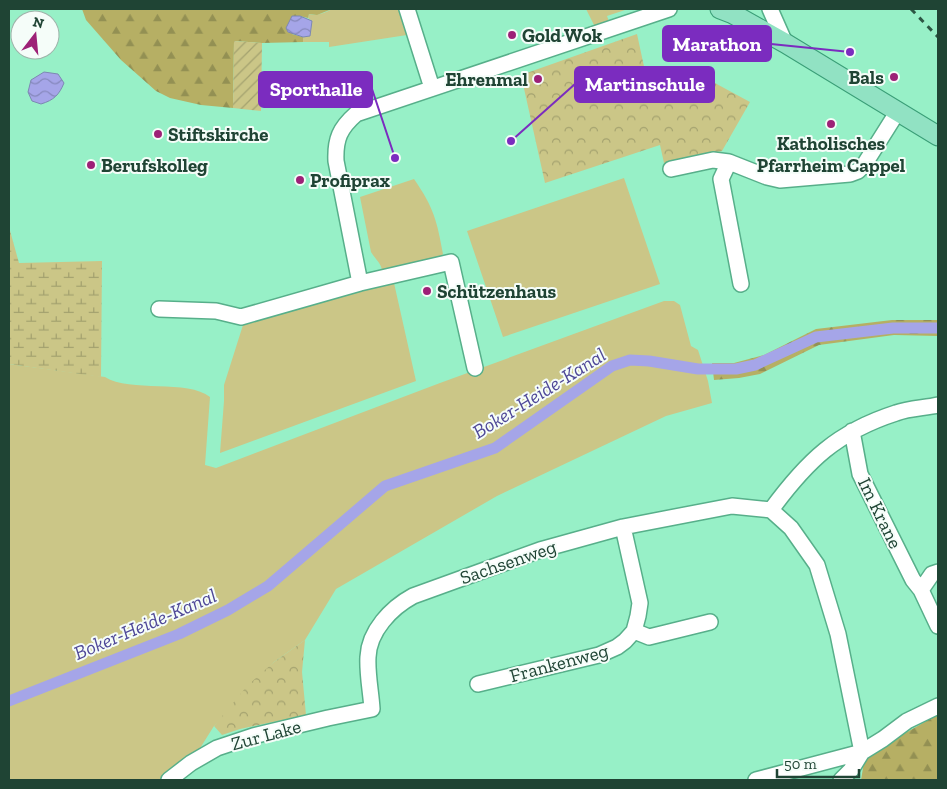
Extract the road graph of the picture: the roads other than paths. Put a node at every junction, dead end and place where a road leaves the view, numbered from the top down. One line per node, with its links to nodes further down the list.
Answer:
1 (407, 9): 6 (street)
2 (669, 9): 6 (street)
3 (720, 9): 5 (main road)
4 (770, 9): 5 (street)
5 (785, 43): 7 (main road)
6 (432, 88): 11 (street)
7 (898, 111): 8 (main road); 9 (street)
8 (938, 136)
9 (729, 162): 10 (street); 12 (street)
10 (671, 169)
11 (360, 283): 13 (street); 14 (street)
12 (741, 284)
13 (159, 309)
14 (475, 368)
15 (938, 405): 16 (street)
16 (852, 430): 17 (street); 20 (street, Im Krane)
17 (772, 510): 18 (street, Sachsenweg); 27 (street)
18 (623, 527): 23 (street); 26 (street, Sachsenweg)
19 (938, 572): 20 (street)
20 (921, 590): 22 (street, Im Krane)
21 (710, 622): 23 (street)
22 (938, 626)
23 (634, 631): 24 (street, Frankenweg)
24 (478, 684)
25 (938, 706): 27 (street)
26 (372, 709): 29 (street, Zur Lake)
27 (862, 752): 28 (street); 31 (street)
28 (794, 775): 30 (street)
29 (169, 780)
30 (756, 780)
31 (841, 780)

